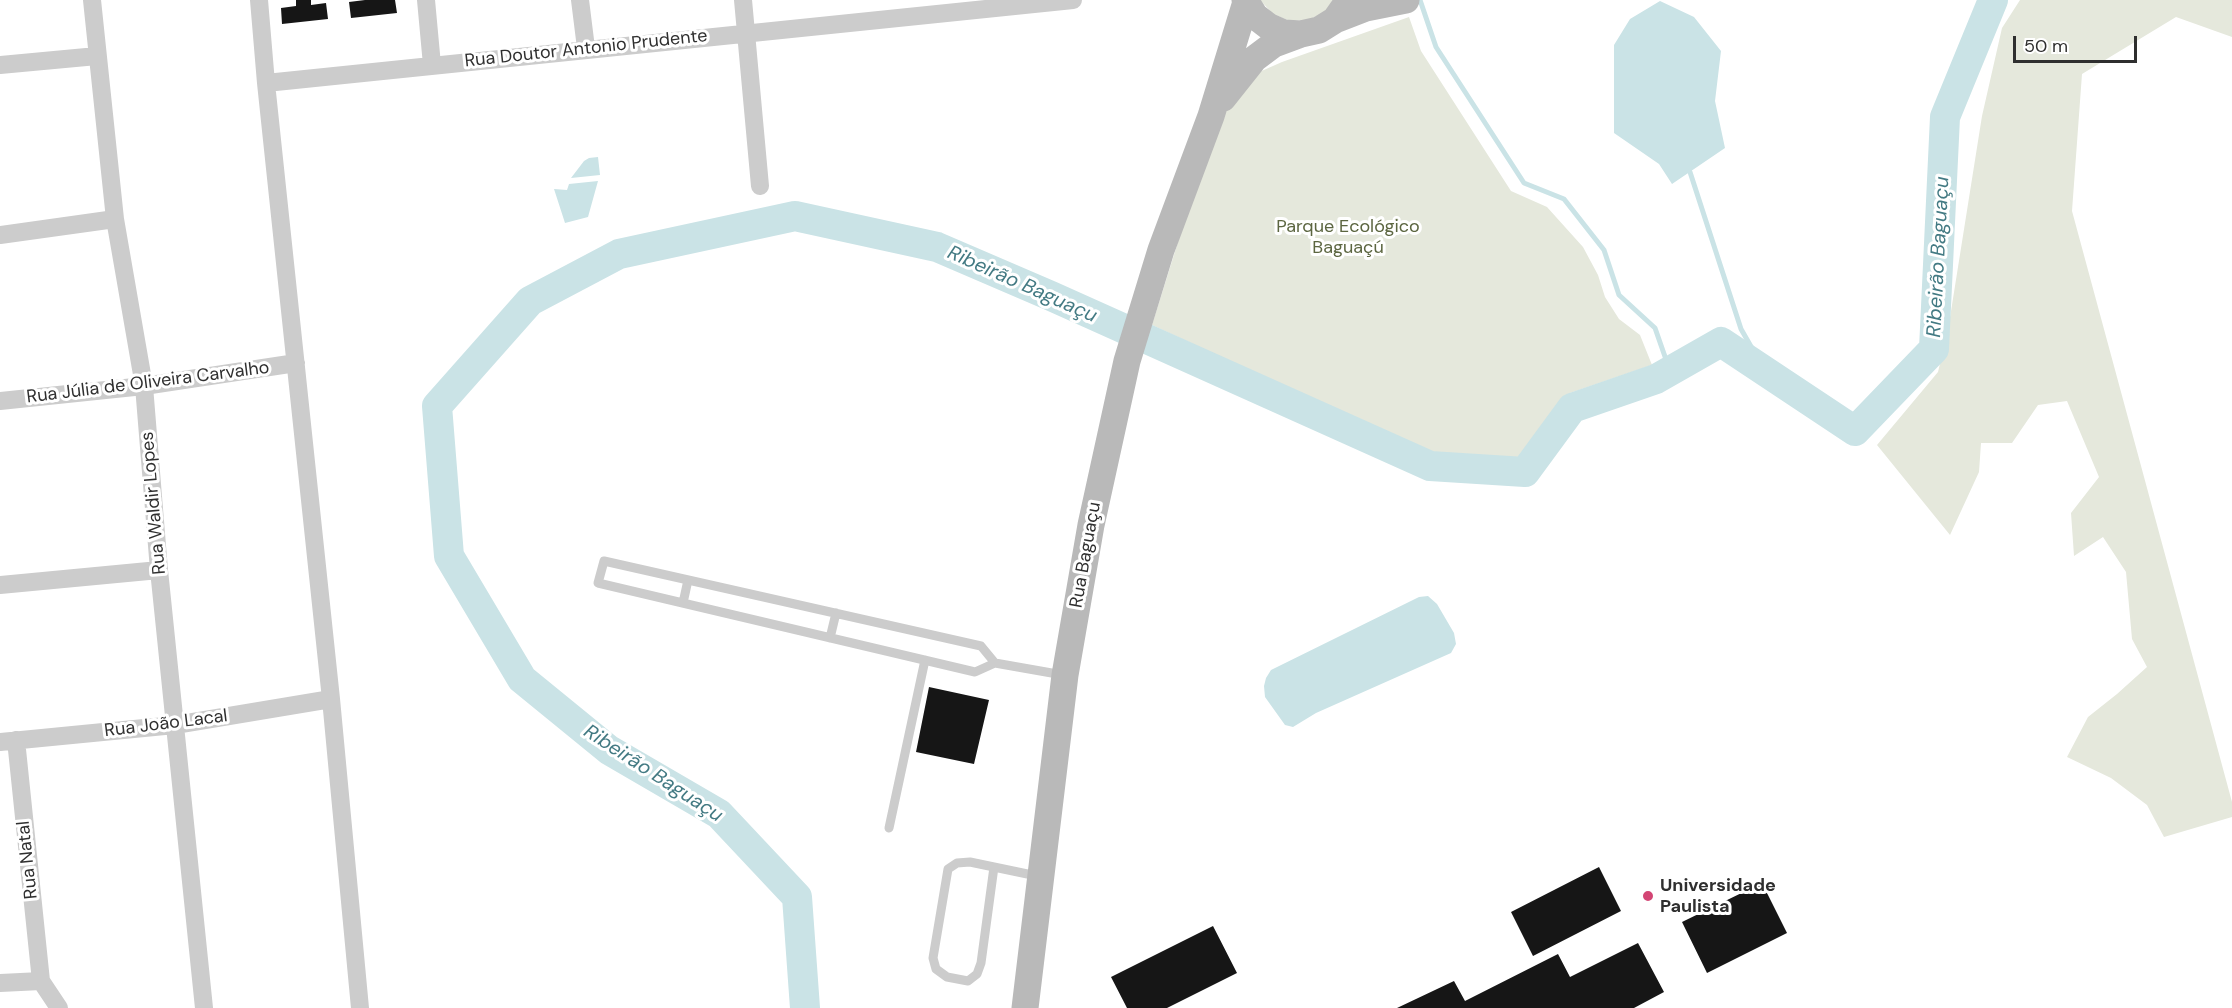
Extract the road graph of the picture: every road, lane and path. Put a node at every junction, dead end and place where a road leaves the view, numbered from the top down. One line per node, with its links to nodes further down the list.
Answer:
1 (92, 0): 14 (street, Rua Waldir Lopes)
2 (259, 0): 17 (street)
3 (426, 0): 16 (street)
4 (580, 0): 13 (street)
5 (743, 0): 11 (street)
6 (1066, 0): 9 (street, Rua Doutor Antonio Prudente)
7 (1406, 0): 10 (main road)
8 (1245, 1): 12 (main road); 18 (main road)
9 (904, 8): 11 (street, Rua Doutor Antonio Prudente)
10 (1342, 10): 12 (main road)
11 (746, 33): 13 (street, Rua Doutor Antonio Prudente); 19 (street)
12 (1301, 34): 18 (main road)
13 (586, 48): 16 (street, Rua Doutor Antonio Prudente)
14 (97, 56): 15 (street); 20 (street, Rua Waldir Lopes)
15 (0, 65)
16 (432, 65): 17 (street, Rua Doutor Antonio Prudente)
17 (266, 83): 22 (street)
18 (1211, 116): 33 (main road, Rua Baguaçu)
19 (760, 186)
20 (115, 219): 21 (street); 23 (street, Rua Waldir Lopes)
21 (0, 235)
22 (296, 363): 23 (street, Rua Júlia de Oliveira Carvalho); 34 (street)
23 (144, 386): 24 (street, Rua Júlia de Oliveira Carvalho); 25 (street, Rua Waldir Lopes)
24 (0, 402)
25 (159, 570): 27 (street); 35 (street, Rua Waldir Lopes)
26 (688, 580): 28 (lane); 28 (lane); 29 (lane)
27 (0, 585)
28 (683, 603): 30 (lane)
29 (836, 613): 30 (lane); 32 (lane)
30 (830, 638): 31 (lane)
31 (925, 660): 32 (lane); 37 (lane)
32 (994, 663): 33 (lane)
33 (1065, 675): 39 (main road, Rua Baguaçu)
34 (331, 699): 35 (street, Rua João Lacal); 44 (street)
35 (175, 725): 36 (street, Rua João Lacal); 43 (street, Rua Waldir Lopes)
36 (8, 741): 40 (street, Rua Natal)
37 (889, 828)
38 (994, 867): 38 (lane); 39 (lane)
39 (1042, 877): 45 (main road, Rua Baguaçu)
40 (41, 981): 41 (street); 42 (street)
41 (0, 983)
42 (58, 1008)
43 (204, 1008)
44 (360, 1008)
45 (1024, 1008)

